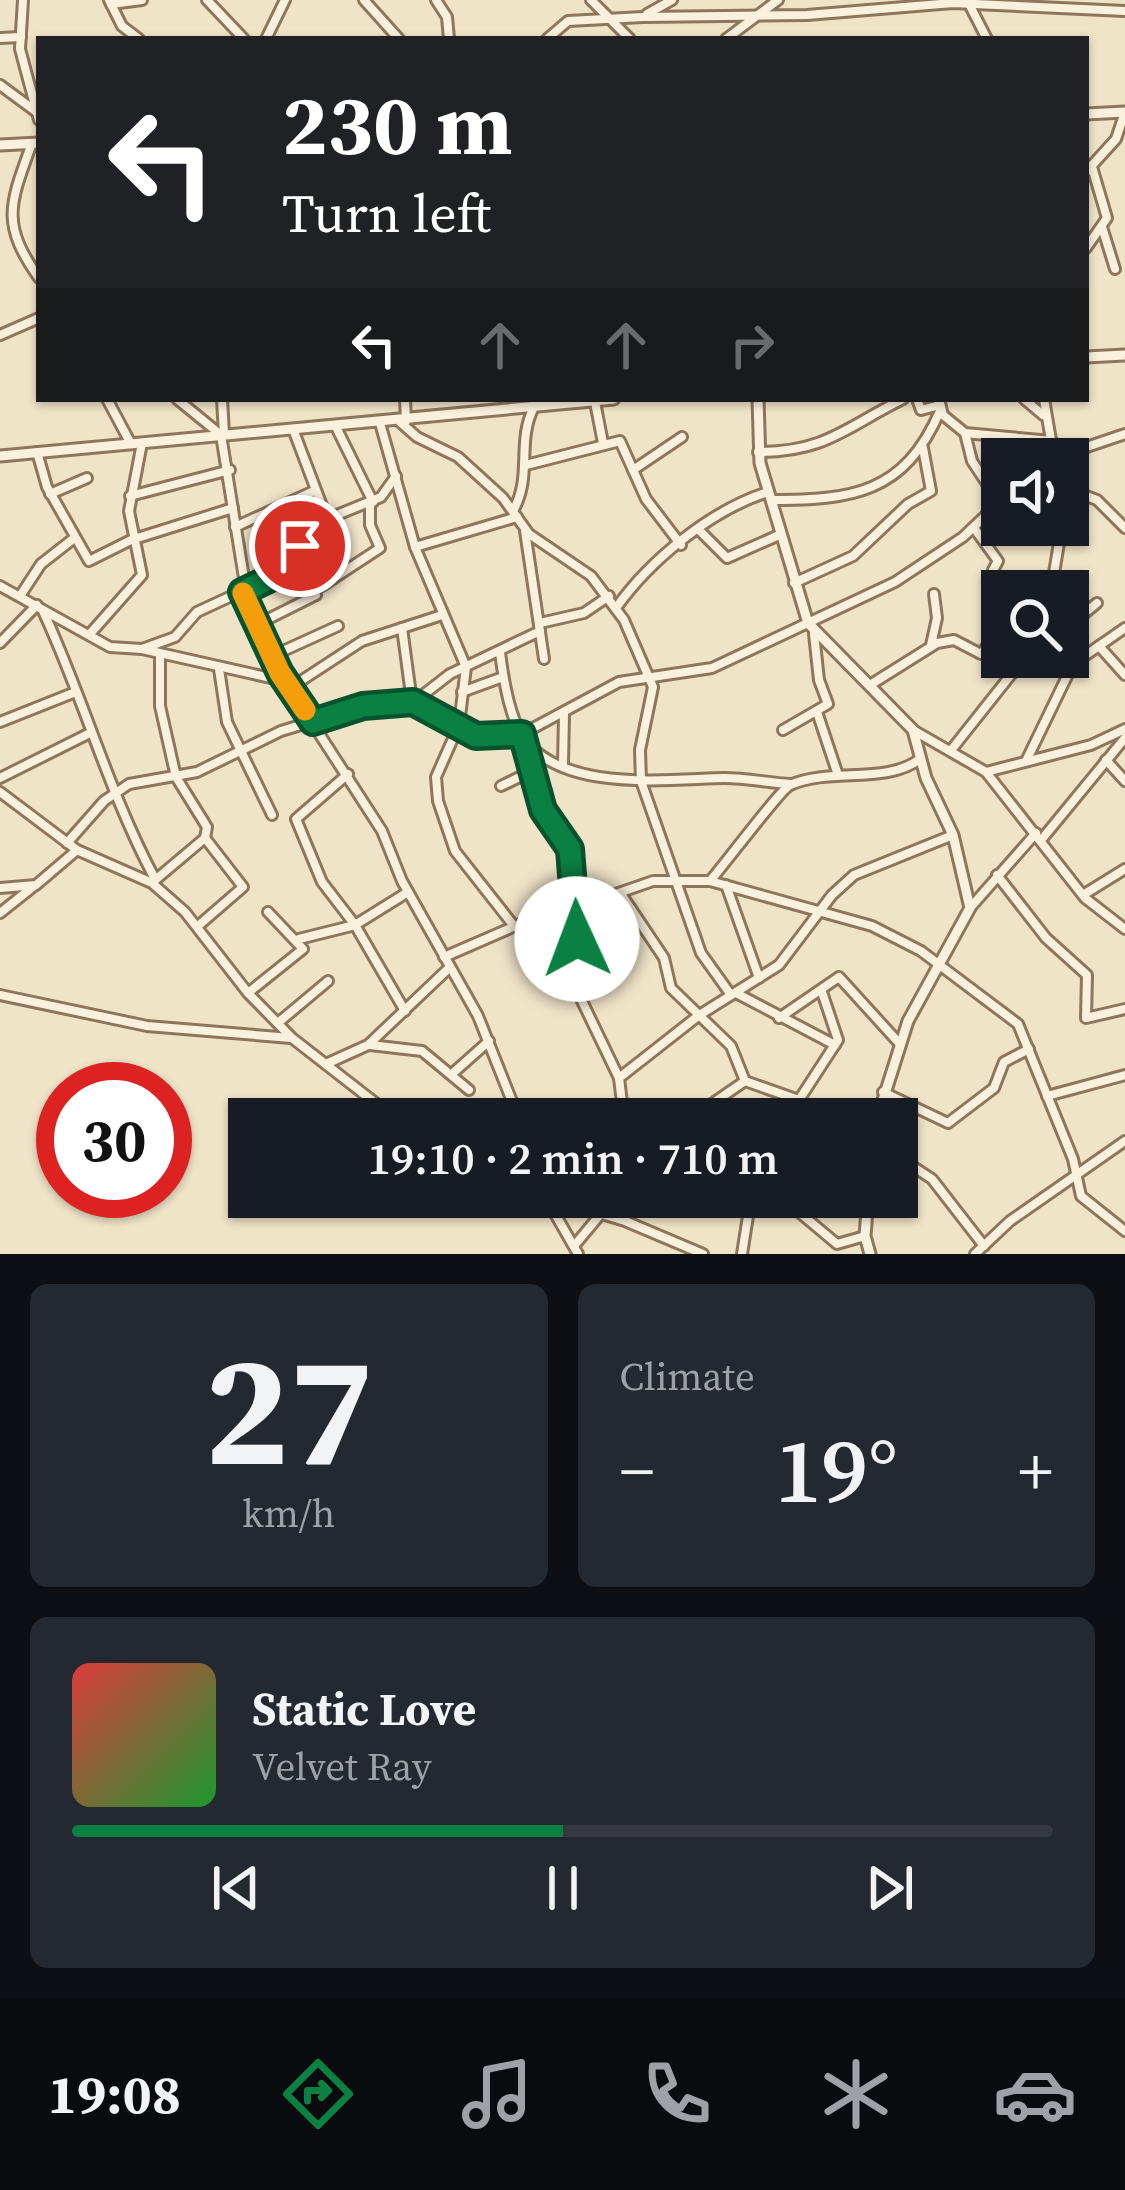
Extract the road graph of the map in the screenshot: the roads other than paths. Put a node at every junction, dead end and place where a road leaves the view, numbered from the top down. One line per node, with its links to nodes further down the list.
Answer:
1 (23, 0): 29 (street)
2 (142, 0): 11 (street)
3 (207, 0): 20 (street)
4 (285, 0): 21 (street)
5 (364, 0): 22 (street)
6 (436, 0): 23 (street)
7 (589, 0): 17 (street); 18 (street)
8 (671, 0): 16 (street)
9 (687, 0): 14 (street)
10 (778, 0): 15 (street)
11 (110, 2): 19 (street)
12 (969, 3): 13 (street); 15 (street); 27 (street)
13 (1125, 11)
14 (690, 15): 15 (street); 16 (street)
15 (754, 16): 26 (street)
16 (644, 17): 17 (street)
17 (612, 19): 18 (street); 25 (street)
18 (578, 21): 24 (street)
19 (135, 36)
20 (241, 36)
21 (267, 36)
22 (396, 36)
23 (449, 36)
24 (550, 36)
25 (627, 36)
26 (730, 36)
27 (986, 36)
28 (0, 38): 29 (street)
29 (21, 38): 31 (street)
30 (0, 85): 34 (street)
31 (36, 104)
32 (1124, 110): 33 (street); 35 (street)
33 (1089, 113)
34 (36, 115)
35 (1123, 128): 38 (street)
36 (36, 143): 37 (street); 39 (street)
37 (0, 145)
38 (1089, 169): 41 (street)
39 (4, 211): 40 (street); 44 (street)
40 (0, 227)
41 (1102, 227): 42 (street); 43 (street)
42 (1089, 244)
43 (1115, 269)
44 (36, 272)
45 (36, 319): 46 (street)
46 (0, 335)
47 (1125, 355): 48 (street)
48 (1089, 357)
49 (109, 402): 73 (street)
50 (181, 402): 68 (street)
51 (222, 402): 68 (street)
52 (405, 402): 62 (street)
53 (595, 402): 59 (street); 72 (street)
54 (758, 402): 77 (street)
55 (898, 402): 77 (street)
56 (1028, 402): 61 (street)
57 (1043, 402): 61 (street)
58 (506, 404): 59 (street); 62 (street)
59 (537, 404): 79 (street)
60 (940, 405): 66 (street); 75 (street)
61 (1044, 416): 71 (street)
62 (403, 422): 63 (street); 92 (street)
63 (380, 423): 64 (street); 83 (street)
64 (335, 425): 65 (street); 90 (street)
65 (293, 429): 68 (street); 85 (street)
66 (964, 433): 70 (street); 82 (street)
67 (1125, 434): 74 (street)
68 (222, 435): 73 (street); 80 (street)
69 (682, 436): 81 (street)
70 (1019, 438)
71 (1051, 438)
72 (603, 442): 79 (street); 81 (street)
73 (137, 444): 76 (street); 87 (street)
74 (1089, 447)
75 (923, 448): 88 (street); 107 (street)
76 (37, 452): 78 (street); 86 (street)
77 (758, 452): 88 (street)
78 (0, 456)
79 (526, 465): 92 (street)
80 (230, 470): 87 (street); 91 (street)
81 (633, 470): 103 (street)
82 (981, 474)
83 (397, 475): 90 (street); 104 (street)
84 (87, 478): 86 (street)
85 (314, 490): 93 (street); 95 (street)
86 (50, 494): 101 (street)
87 (130, 496): 102 (street)
88 (769, 496): 99 (street); 100 (street)
89 (1089, 497): 97 (street)
90 (371, 502): 93 (street); 105 (street)
91 (233, 508): 95 (street); 102 (street)
92 (515, 514): 98 (street); 104 (street)
93 (327, 519): 105 (street)
94 (981, 520): 96 (street)
95 (235, 527): 109 (street)
96 (974, 527): 106 (street); 123 (street)
97 (1125, 528)
98 (525, 530): 113 (street); 121 (street)
99 (699, 530): 100 (street); 103 (street)
100 (779, 535): 107 (street)
101 (73, 539): 102 (street); 111 (street)
102 (131, 540): 125 (street)
103 (681, 545): 116 (street)
104 (415, 547): 118 (street)
105 (294, 554): 109 (street)
106 (993, 570)
107 (794, 583): 123 (street)
108 (0, 586): 111 (street)
109 (242, 592): 119 (street); 129 (street)
110 (934, 593): 128 (street)
111 (20, 596): 115 (street)
112 (316, 596): 119 (street)
113 (609, 596): 116 (street); 121 (street)
114 (1097, 603): 117 (street)
115 (39, 607): 125 (street); 126 (street); 146 (street)
116 (616, 608): 138 (street)
117 (1089, 610)
118 (442, 615): 122 (street); 136 (street)
119 (256, 625): 134 (street)
120 (338, 626): 134 (street)
121 (540, 627): 131 (street); 135 (street)
122 (402, 628): 143 (street); 147 (street)
123 (811, 628): 138 (street); 144 (street); 148 (street)
124 (1125, 628): 127 (street)
125 (88, 635): 129 (street)
126 (0, 643)
127 (1099, 646): 130 (street); 139 (street)
128 (930, 647): 132 (street); 144 (street)
129 (142, 649): 133 (street)
130 (1089, 651)
131 (500, 652): 136 (street); 140 (street)
132 (981, 654)
133 (160, 655): 137 (street); 169 (street)
134 (272, 656): 143 (street)
135 (544, 659)
136 (466, 667): 145 (street); 147 (street)
137 (219, 669): 143 (street); 159 (street)
138 (650, 674): 149 (street); 172 (street)
139 (1125, 675)
140 (503, 677): 145 (street); 157 (street)
141 (1008, 678): 158 (street)
142 (1068, 678): 161 (street)
143 (288, 685): 151 (street)
144 (870, 685): 154 (street)
145 (462, 692): 152 (street)
146 (73, 693): 150 (street); 155 (street)
147 (413, 703): 151 (street); 152 (street)
148 (817, 712): 153 (street); 168 (street)
149 (564, 715): 157 (street); 163 (street)
150 (0, 722)
151 (313, 722): 159 (street); 167 (street)
152 (459, 724): 157 (street); 203 (street)
153 (783, 730)
154 (913, 730): 158 (street); 160 (street)
155 (90, 733): 170 (street); 177 (street)
156 (1124, 733): 161 (street); 162 (street)
157 (524, 737): 163 (street); 165 (street)
158 (952, 748): 166 (street)
159 (242, 749): 169 (street); 178 (street)
160 (920, 759): 164 (street); 171 (street)
161 (1027, 759): 166 (street)
162 (1106, 760): 173 (street); 180 (street)
163 (563, 764): 172 (street)
164 (907, 769): 168 (street); 171 (street)
165 (532, 771): 175 (street); 192 (street)
166 (986, 772): 180 (street)
167 (348, 774): 193 (street); 201 (street)
168 (838, 775): 174 (street)
169 (176, 777): 177 (street); 181 (street)
170 (0, 778)
171 (926, 778): 179 (street)
172 (641, 781): 174 (street); 188 (street)
173 (1125, 781)
174 (791, 784): 186 (street)
175 (502, 786)
176 (0, 792): 182 (street)
177 (115, 793): 182 (street); 187 (street)
178 (272, 815)
179 (953, 835): 197 (street); 200 (street)
180 (1039, 836): 185 (street); 195 (street)
181 (205, 838): 187 (street); 202 (street)
182 (67, 843): 183 (street)
183 (77, 850): 187 (street); 189 (street)
184 (1125, 869): 195 (street)
185 (997, 875): 197 (street); 215 (street)
186 (710, 880): 188 (street); 190 (street)
187 (154, 881): 202 (street)
188 (679, 881): 194 (street); 213 (street)
189 (36, 885): 191 (street); 199 (street)
190 (726, 885): 200 (street); 209 (street)
191 (0, 888)
192 (577, 891): 194 (street); 196 (street)
193 (408, 892): 201 (street); 206 (street)
194 (622, 894): 217 (street)
195 (1083, 895): 204 (street)
196 (575, 908): 203 (street); 233 (street)
197 (970, 908): 207 (street)
198 (268, 912): 205 (street)
199 (0, 913)
200 (819, 915): 207 (street); 209 (street)
201 (356, 925): 205 (street); 216 (street)
202 (198, 926): 212 (street)
203 (514, 926): 206 (street)
204 (1124, 926)
205 (298, 939): 212 (street)
206 (444, 957): 208 (street)
207 (937, 961): 223 (street); 227 (street)
208 (450, 967): 216 (street); 222 (street)
209 (759, 978): 213 (street)
210 (328, 981): 219 (street)
211 (822, 992): 218 (street); 223 (street); 226 (street)
212 (248, 993): 219 (street)
213 (733, 994): 217 (street); 218 (street)
214 (0, 995): 221 (street)
215 (1125, 1009)
216 (405, 1011): 220 (street)
217 (698, 1016): 233 (street); 234 (street)
218 (779, 1018): 226 (street)
219 (279, 1022): 221 (street)
220 (382, 1031): 224 (street); 225 (street)
221 (292, 1038): 229 (street)
222 (489, 1041): 230 (street); 239 (street)
223 (899, 1043): 236 (street)
224 (386, 1044): 225 (street); 230 (street)
225 (368, 1045): 228 (street)
226 (835, 1045): 243 (street)
227 (1029, 1049): 236 (street); 237 (street)
228 (340, 1061): 229 (street); 232 (street)
229 (324, 1064): 232 (street)
230 (453, 1073): 235 (street)
231 (1125, 1075): 237 (street)
232 (339, 1076): 238 (street)
233 (619, 1078): 240 (street)
234 (745, 1081): 241 (street); 242 (street)
235 (469, 1090)
236 (883, 1091): 244 (street)
237 (1047, 1096): 247 (street)
238 (368, 1098)
239 (509, 1098)
240 (621, 1098)
241 (720, 1098)
242 (793, 1098)
243 (800, 1098)
244 (882, 1098)
245 (1125, 1141): 247 (street)
246 (918, 1169): 256 (street)
247 (1076, 1179): 254 (street); 256 (street)
248 (558, 1218): 257 (street)
249 (596, 1218): 257 (street)
250 (611, 1218): 258 (street)
251 (748, 1218): 259 (street)
252 (807, 1218): 255 (street)
253 (866, 1218): 255 (street)
254 (1124, 1230)
255 (865, 1236): 260 (street)
256 (984, 1246): 261 (street)
257 (576, 1250)
258 (703, 1254)
259 (742, 1254)
260 (870, 1254)
261 (975, 1254)

